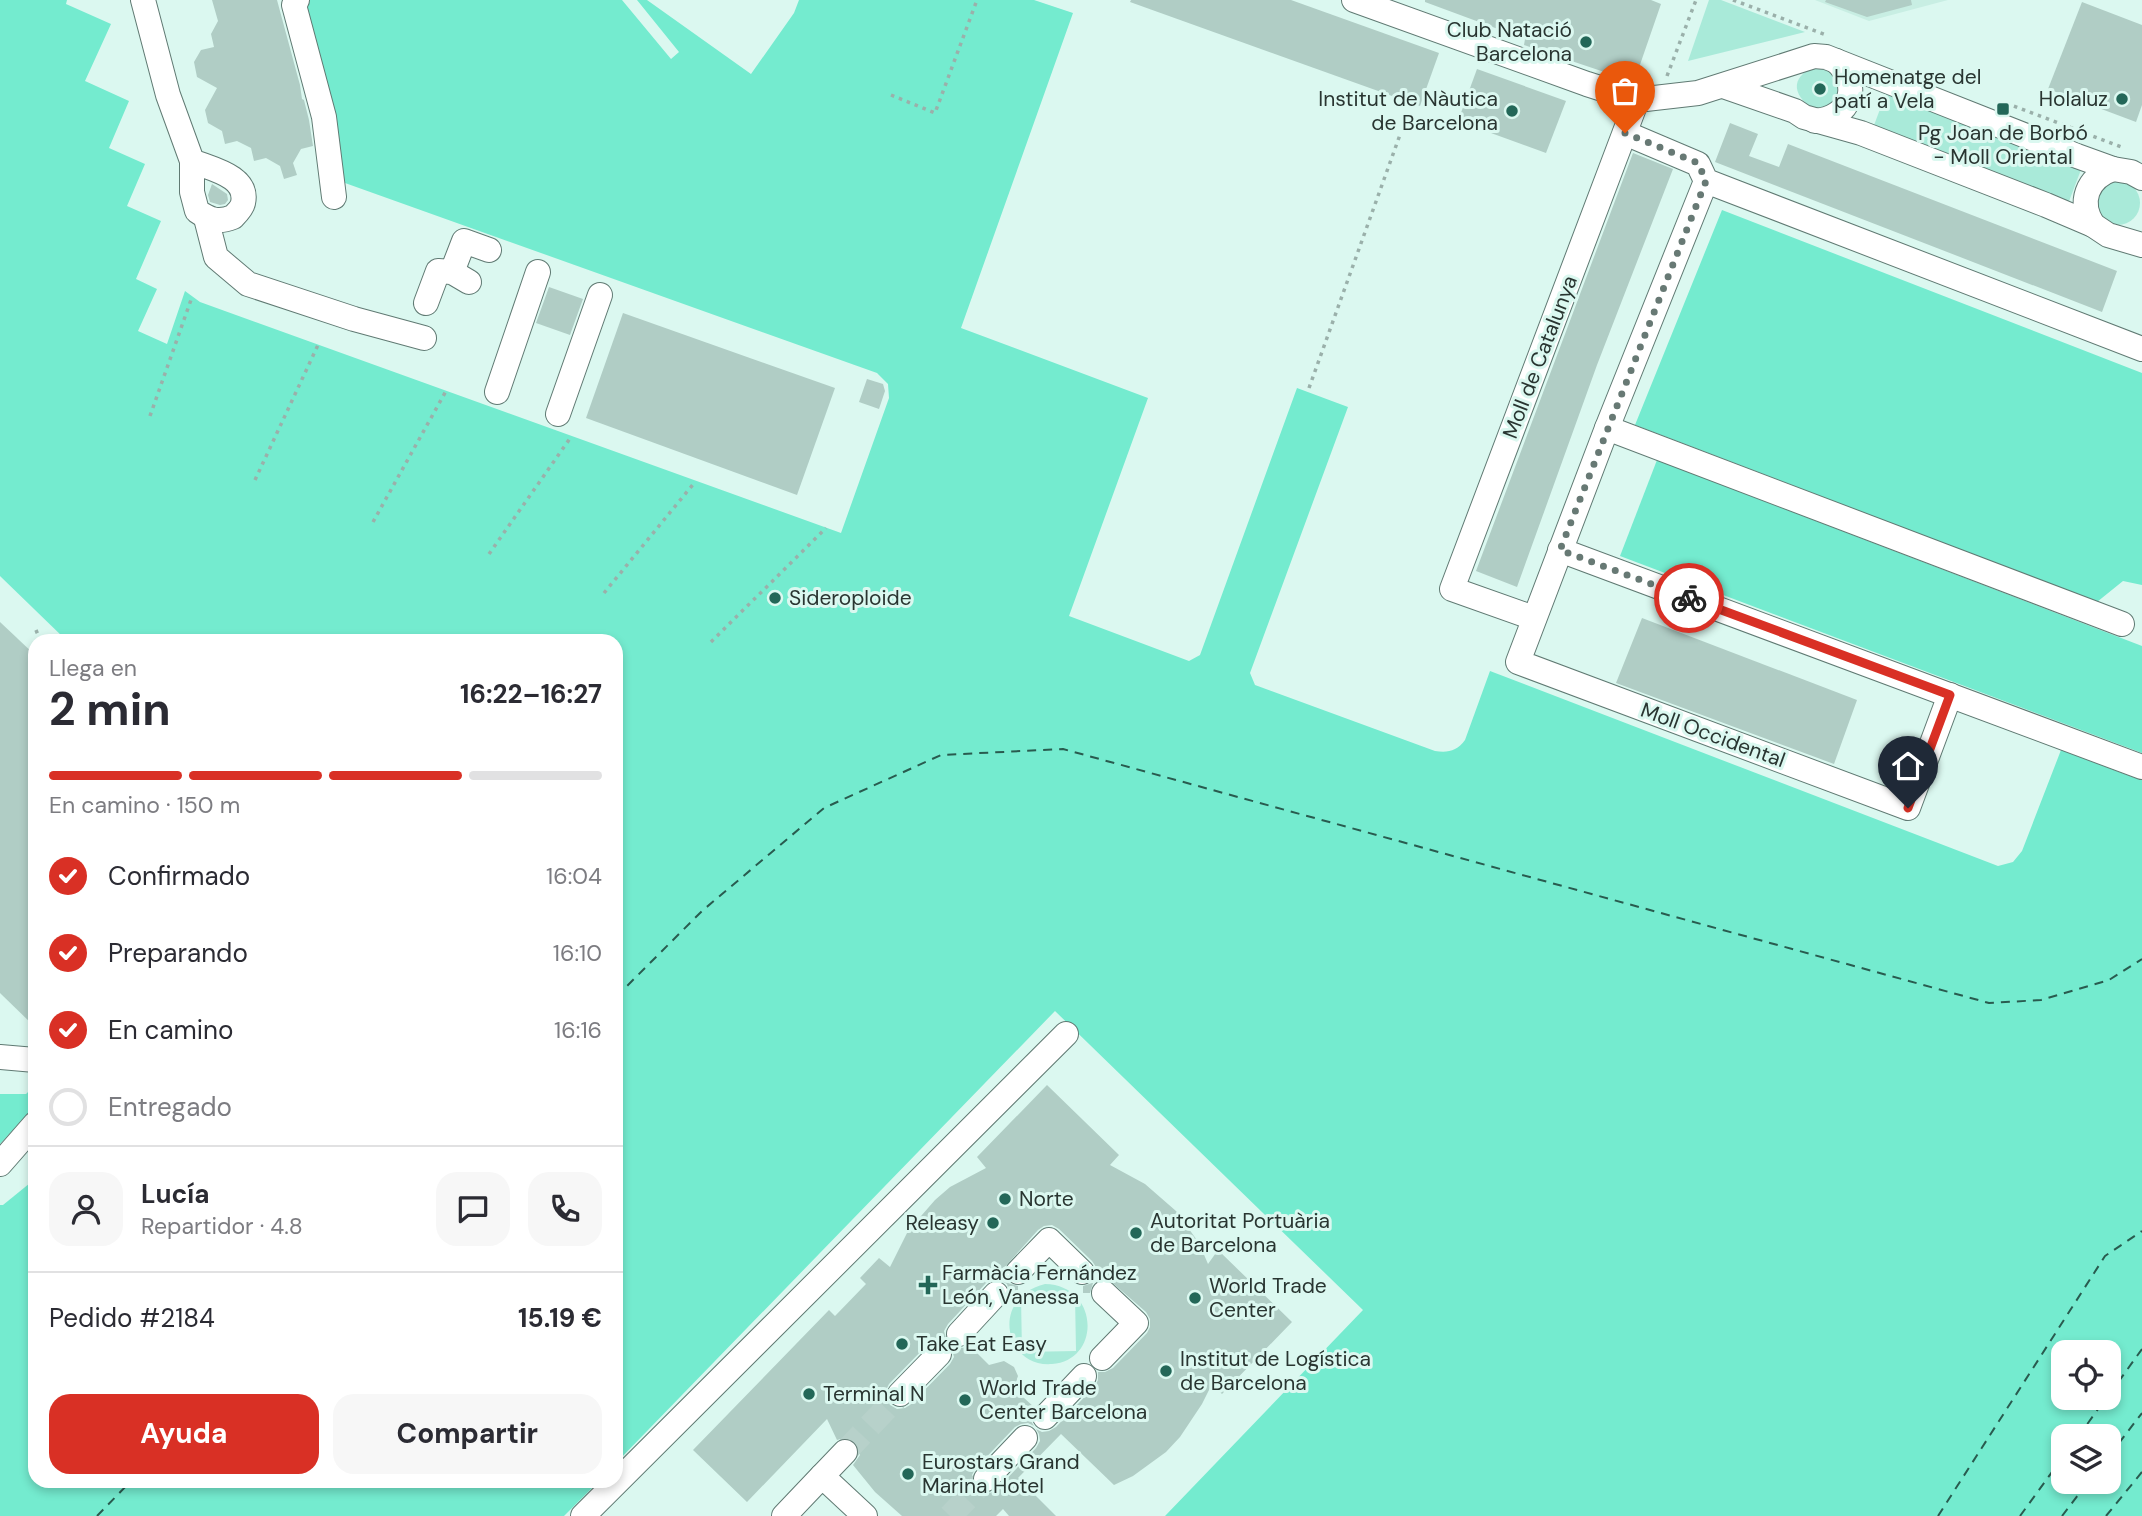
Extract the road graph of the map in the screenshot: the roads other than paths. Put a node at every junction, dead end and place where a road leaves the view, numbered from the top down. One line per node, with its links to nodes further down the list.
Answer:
1 (143, 0): 10 (street)
2 (297, 0): 14 (street)
3 (1354, 0): 7 (street)
4 (1803, 60): 5 (street); 6 (street); 8 (street)
5 (1836, 61): 8 (street); 11 (street)
6 (1723, 86): 7 (street); 8 (street)
7 (1637, 100): 9 (street, Moll de Catalunya)
8 (1805, 116): 16 (street)
9 (1626, 129): 13 (street); 30 (street, Moll de Catalunya)
10 (192, 161): 15 (street); 15 (street)
11 (2113, 169): 12 (street); 16 (street)
12 (2141, 178)
13 (1706, 181): 25 (street); 28 (street)
14 (334, 197)
15 (206, 218): 24 (street)
16 (2093, 225): 18 (street)
17 (2142, 225): 18 (street)
18 (2117, 236): 19 (street)
19 (2142, 245)
20 (489, 250): 23 (street)
21 (538, 272): 26 (street)
22 (600, 295): 27 (street)
23 (426, 303)
24 (424, 338)
25 (2142, 349)
26 (497, 392)
27 (558, 414)
28 (1607, 428): 29 (street); 31 (street)
29 (1560, 550): 30 (street); 32 (street)
30 (1534, 618): 32 (street, Moll Occidental)
31 (2122, 624)
32 (1950, 695): 33 (street)
33 (2142, 766)
34 (1066, 1034): 51 (street)
35 (0, 1057): 36 (street)
36 (28, 1059)
37 (28, 1132): 38 (street)
38 (0, 1164)
39 (1018, 1272): 40 (street)
40 (1082, 1272)
41 (1104, 1293): 45 (street)
42 (996, 1294): 43 (street)
43 (959, 1334)
44 (939, 1354): 47 (street)
45 (1102, 1358)
46 (1084, 1376): 48 (street)
47 (900, 1394)
48 (1045, 1417)
49 (1025, 1438): 53 (street)
50 (845, 1452): 52 (street)
51 (623, 1476)
52 (822, 1476): 56 (street); 57 (street)
53 (986, 1479)
54 (611, 1488): 55 (street)
55 (583, 1516)
56 (784, 1516)
57 (865, 1516)

